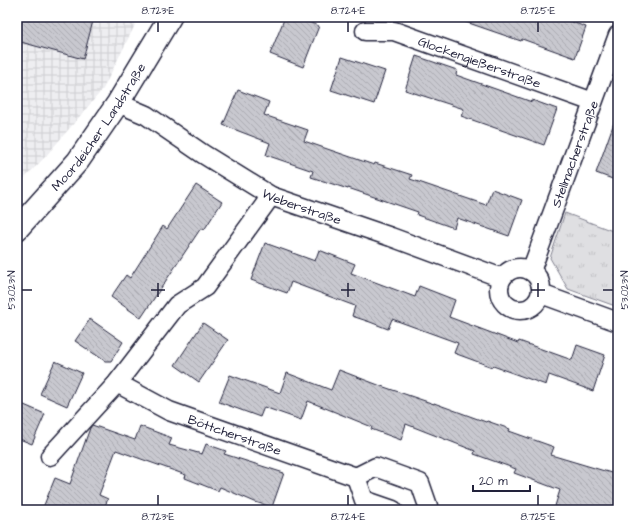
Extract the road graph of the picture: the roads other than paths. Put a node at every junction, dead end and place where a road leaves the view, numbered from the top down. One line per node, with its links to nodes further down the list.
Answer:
1 (170, 17): 5 (main road, Moordeicher Landstraße)
2 (365, 31): 4 (street, Glockengießerstraße)
3 (618, 35): 4 (street, Stellmacherstraße)
4 (594, 102): 8 (street, Stellmacherstraße)
5 (118, 103): 6 (street, Weberstraße); 7 (main road, Moordeicher Landstraße)
6 (271, 196): 9 (street, Weberstraße); 12 (street)
7 (17, 228)
8 (531, 271): 9 (street); 10 (street)
9 (502, 278): 10 (street)
10 (541, 294): 11 (street)
11 (618, 322)
12 (118, 383): 13 (street); 14 (street, Böttcherstraße)
13 (50, 456)
14 (356, 477): 15 (street); 16 (street)
15 (429, 509)
16 (393, 510)

